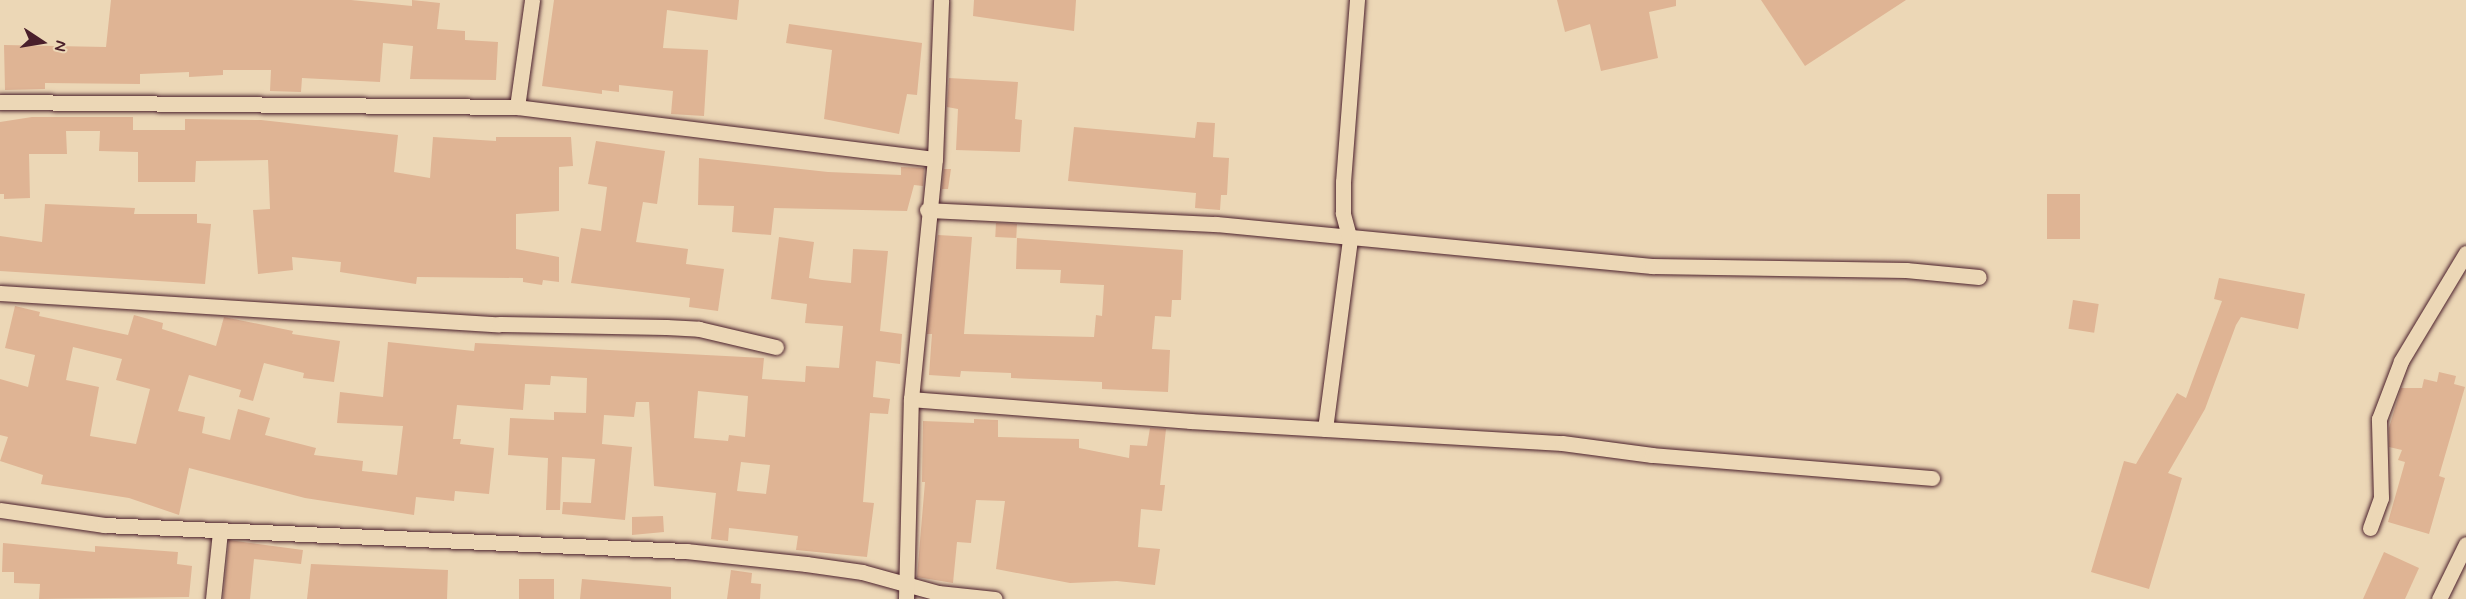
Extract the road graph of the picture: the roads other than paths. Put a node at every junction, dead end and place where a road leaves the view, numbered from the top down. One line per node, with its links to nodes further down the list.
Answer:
1 (532, 0): 5 (street)
2 (941, 0): 6 (street)
3 (1357, 0): 8 (street)
4 (0, 102): 5 (street)
5 (518, 107): 6 (street)
6 (935, 159): 7 (street)
7 (927, 210): 8 (street); 13 (street)
8 (1350, 240): 10 (street); 14 (street)
9 (2466, 252): 17 (street)
10 (1979, 276)
11 (0, 293): 12 (street)
12 (776, 347)
13 (911, 399): 14 (street); 20 (street)
14 (1325, 429): 15 (street)
15 (1932, 478)
16 (0, 510): 18 (street)
17 (2370, 528)
18 (220, 531): 20 (street); 21 (street)
19 (2466, 544): 23 (street)
20 (907, 591): 22 (street)
21 (213, 599)
22 (995, 599)
23 (2439, 599)

